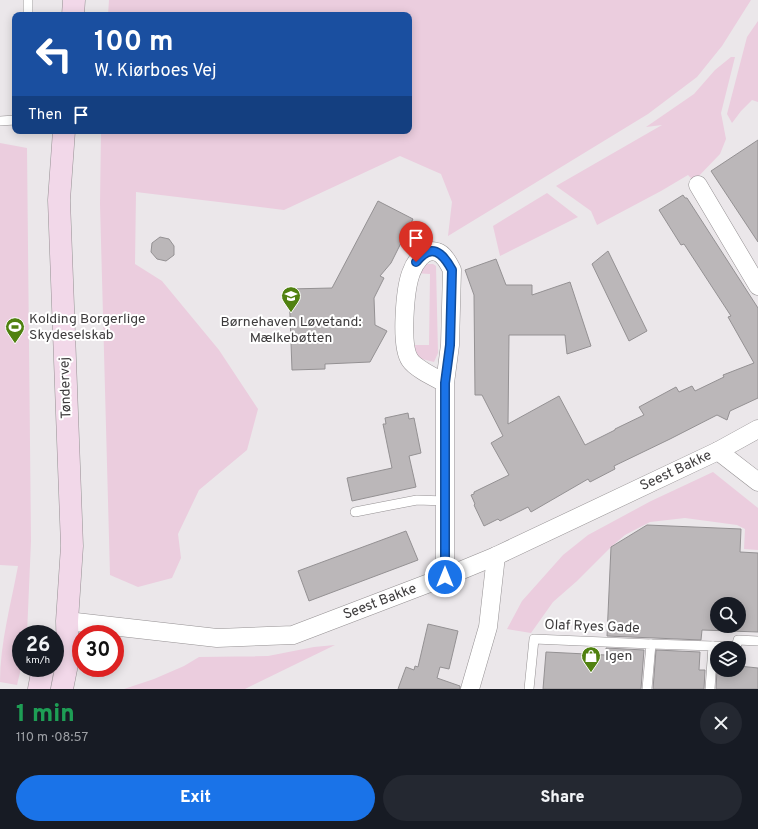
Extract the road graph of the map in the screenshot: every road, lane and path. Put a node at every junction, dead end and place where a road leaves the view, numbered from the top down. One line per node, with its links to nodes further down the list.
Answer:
1 (28, 0): 3 (lane)
2 (74, 0): 4 (street)
3 (28, 12)
4 (73, 12)
5 (12, 120): 6 (lane)
6 (0, 121)
7 (64, 134): 18 (street, Tøndervej)
8 (698, 185): 9 (street)
9 (758, 286)
10 (445, 383): 10 (street); 14 (street)
11 (758, 429): 12 (street, Seest Bakke)
12 (718, 451): 13 (street); 16 (street, Seest Bakke)
13 (758, 482)
14 (445, 501): 15 (lane); 17 (street)
15 (355, 512)
16 (496, 556): 17 (street, Seest Bakke); 28 (street)
17 (445, 577): 18 (street, Seest Bakke)
18 (67, 621): 19 (street, Tøndervej); 27 (street, Tøndervej)
19 (64, 626)
20 (738, 641): 21 (lane, Olaf Ryes Gade)
21 (758, 642)
22 (651, 644): 23 (lane, Olaf Ryes Gade); 29 (lane, Olaf Ryes Gade); 30 (lane, Olaf Ryes Gade)
23 (710, 646)
24 (41, 677): 26 (street)
25 (711, 677): 31 (lane)
26 (38, 689)
27 (62, 689)
28 (470, 689)
29 (528, 689)
30 (647, 689)
31 (710, 689)

